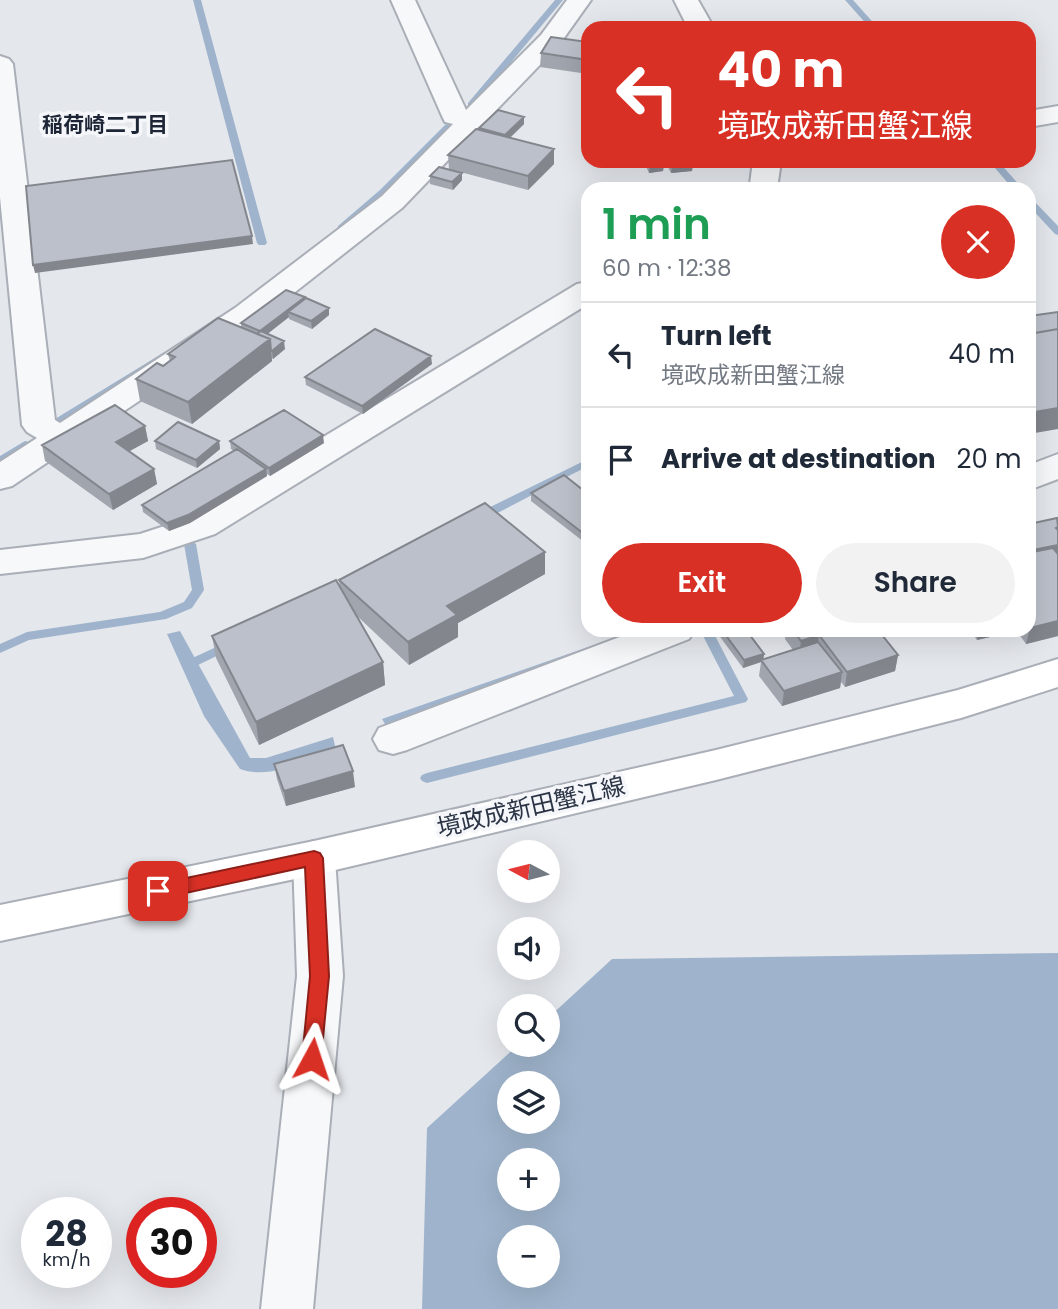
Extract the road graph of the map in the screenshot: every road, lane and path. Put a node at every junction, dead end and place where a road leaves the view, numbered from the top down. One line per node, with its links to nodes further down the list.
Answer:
1 (403, 0): 8 (street)
2 (579, 0): 8 (street)
3 (686, 0): 4 (street)
4 (697, 21)
5 (0, 64): 10 (street)
6 (1058, 114): 7 (street)
7 (1036, 118)
8 (474, 120): 10 (street)
9 (581, 295): 14 (street)
10 (61, 437): 13 (street)
11 (1058, 465): 12 (street)
12 (1036, 476)
13 (0, 478)
14 (0, 562)
15 (658, 637): 17 (street)
16 (1058, 673): 18 (main road, 境政成新田蟹江線)
17 (393, 738)
18 (314, 858): 19 (main road, 境政成新田蟹江線); 20 (street)
19 (0, 923)
20 (287, 1309)

